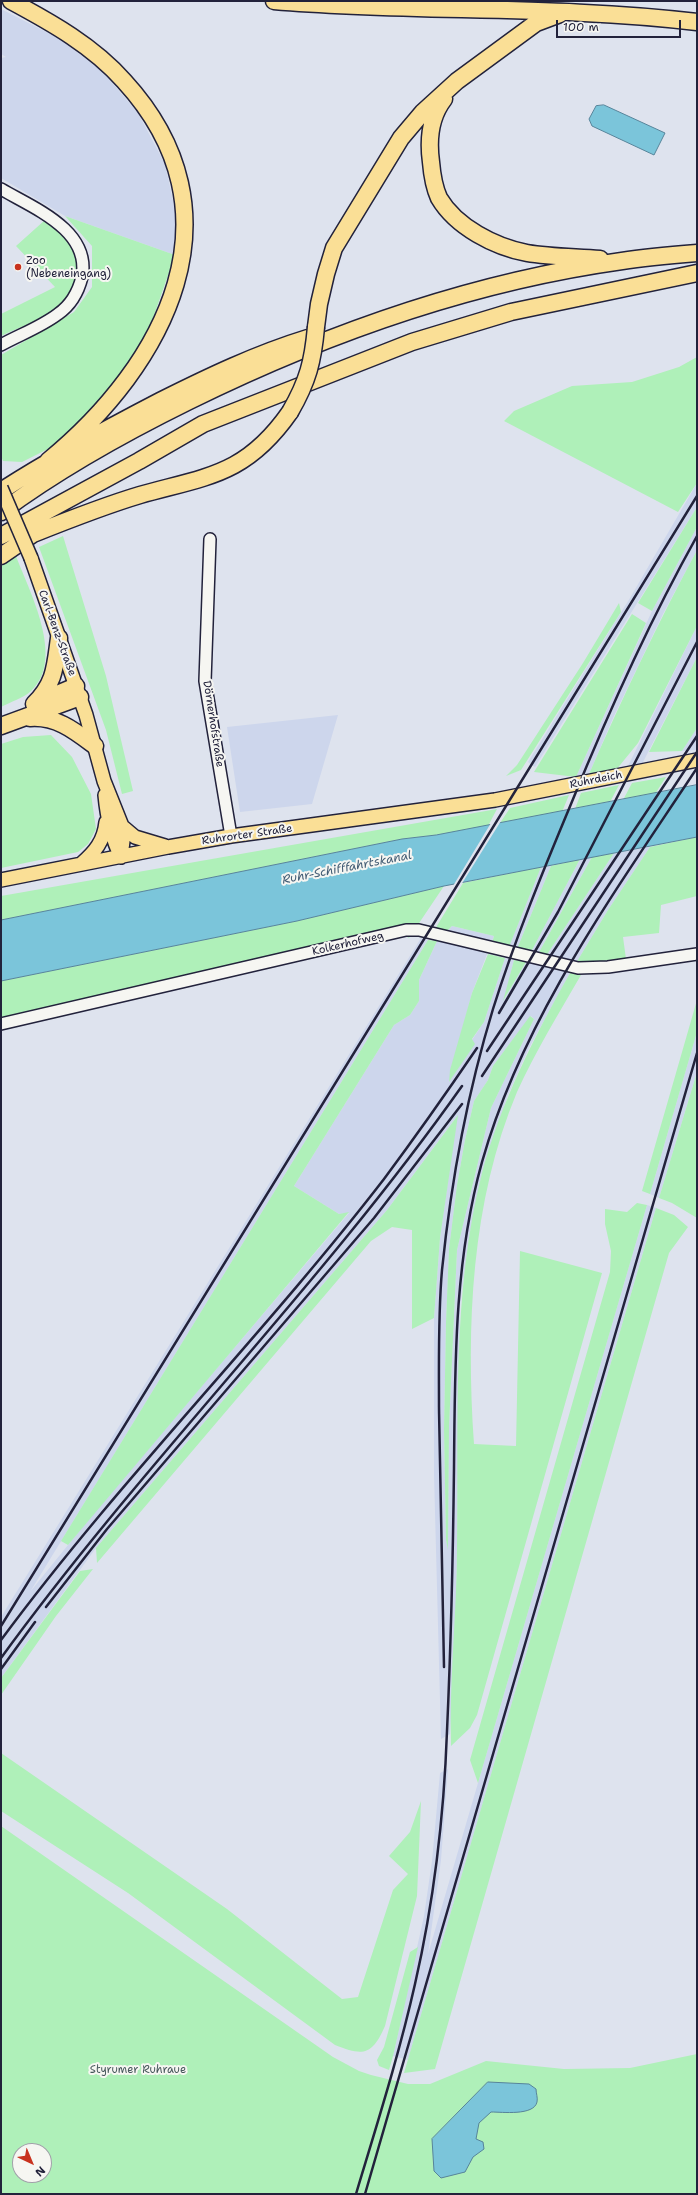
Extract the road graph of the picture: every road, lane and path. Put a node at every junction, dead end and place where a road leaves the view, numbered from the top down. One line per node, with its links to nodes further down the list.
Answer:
1 (11, 1): 14 (highway)
2 (274, 1): 4 (highway)
3 (445, 1): 5 (highway)
4 (567, 12): 6 (highway); 7 (highway)
5 (697, 12)
6 (697, 22)
7 (428, 114): 10 (highway); 19 (highway, bridge)
8 (1, 189): 13 (street)
9 (697, 253): 10 (highway)
10 (621, 261): 12 (highway)
11 (697, 273): 15 (highway)
12 (410, 311): 14 (highway); 18 (highway)
13 (1, 345)
14 (48, 461): 17 (highway)
15 (139, 461): 19 (highway); 20 (highway)
16 (1, 488): 23 (main road, Carl-Benz-Straße, bridge)
17 (1, 491)
18 (1, 512)
19 (33, 534): 22 (highway)
20 (1, 536)
21 (210, 539): 35 (street, Dörnerhofstraße)
22 (1, 556)
23 (59, 638): 24 (main road, Carl-Benz-Straße); 25 (highway)
24 (78, 691): 25 (highway); 27 (highway); 29 (main road, Carl-Benz-Straße)
25 (34, 704): 26 (highway)
26 (1, 718)
27 (22, 719): 28 (highway); 29 (highway)
28 (1, 726)
29 (95, 746): 31 (main road, Carl-Benz-Straße)
30 (697, 760): 32 (main road, Ruhrdeich)
31 (104, 781): 33 (main road, Carl-Benz-Straße); 34 (main road, Carl-Benz-Straße)
32 (495, 800): 35 (main road, Ruhrorter Straße)
33 (107, 814): 37 (main road, Carl-Benz-Straße); 38 (main road)
34 (122, 826): 36 (main road); 37 (main road, Carl-Benz-Straße)
35 (231, 836): 36 (main road, Ruhrorter Straße)
36 (168, 846): 37 (main road, Ruhrorter Straße)
37 (121, 857): 38 (main road, Ruhrorter Straße)
38 (81, 864): 39 (main road, Ruhrorter Straße)
39 (1, 880)
40 (697, 954): 41 (street, Kolkerhofweg)
41 (1, 1024)

